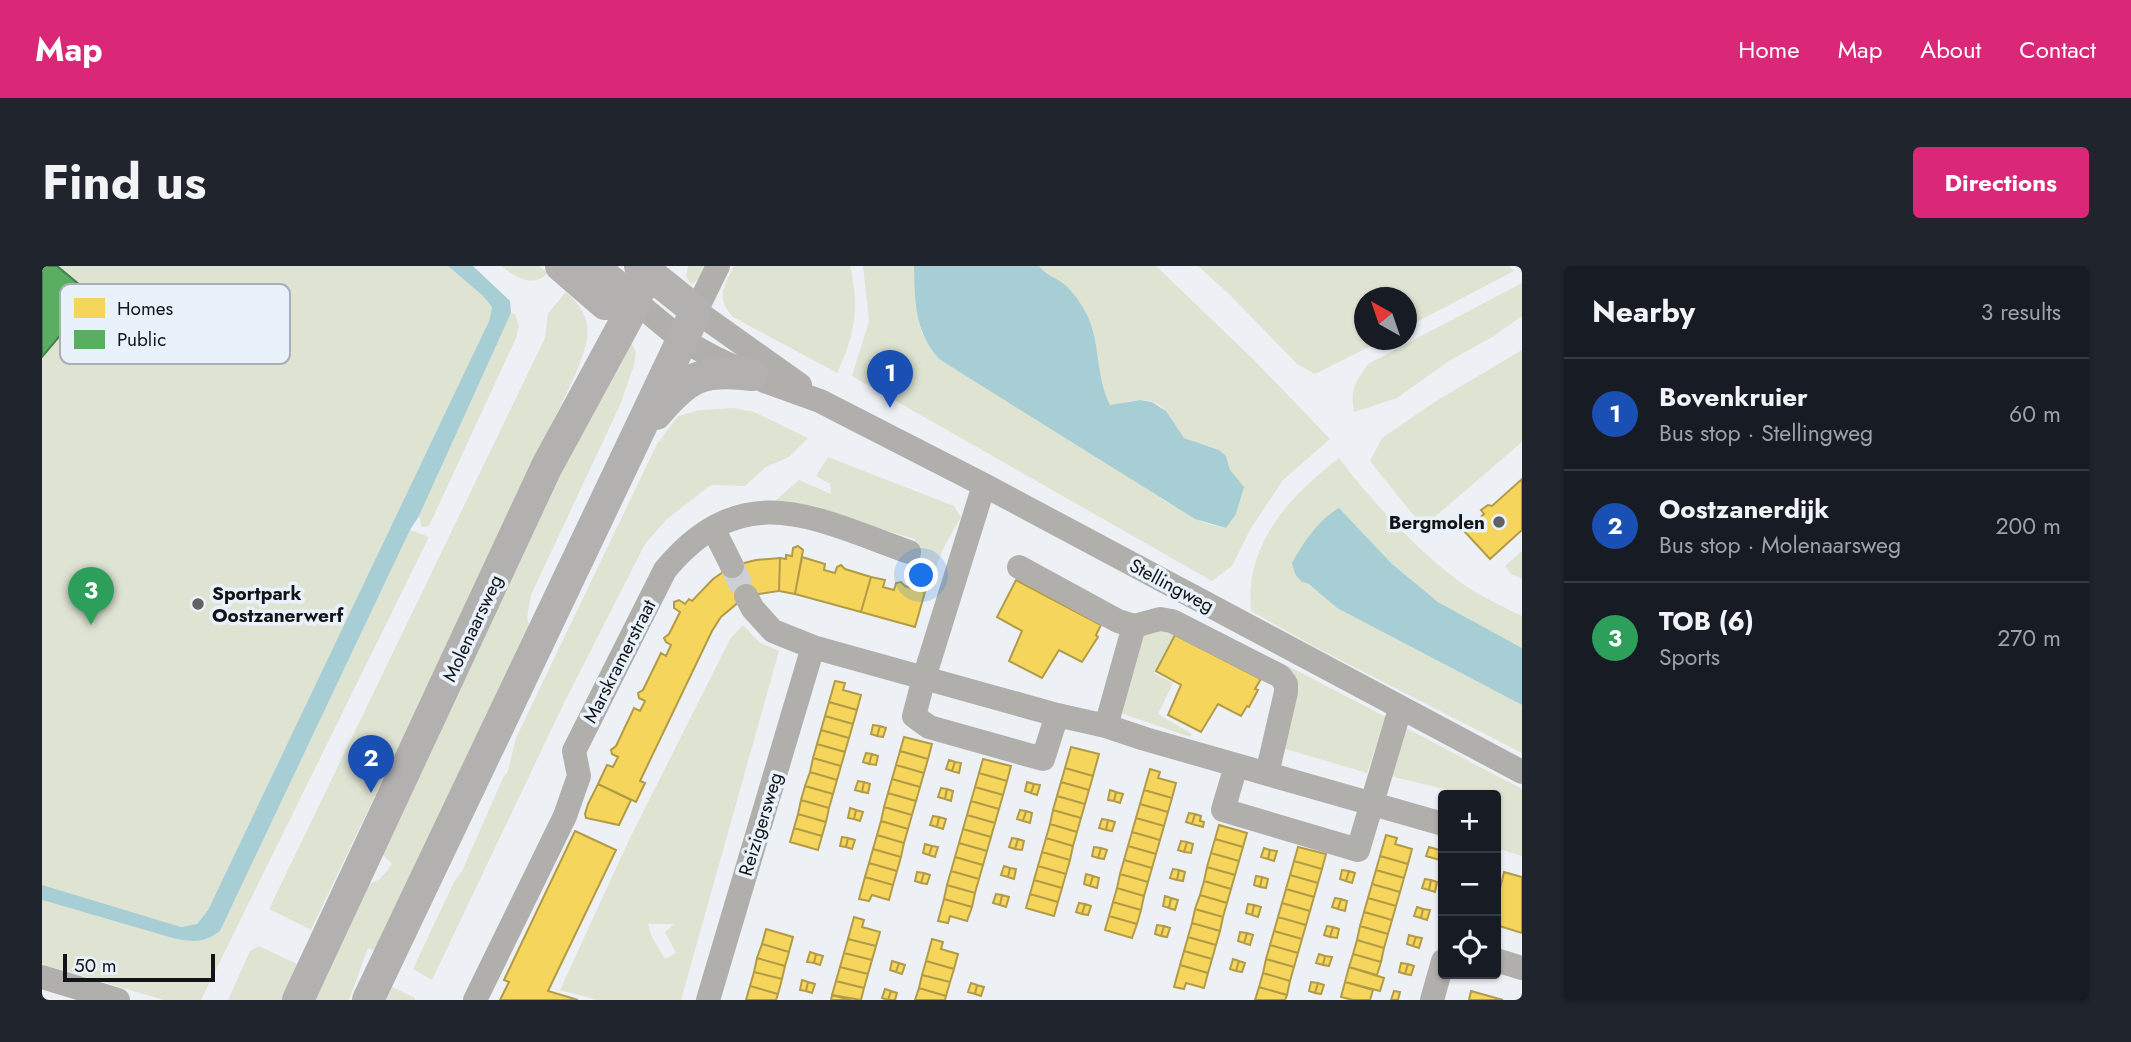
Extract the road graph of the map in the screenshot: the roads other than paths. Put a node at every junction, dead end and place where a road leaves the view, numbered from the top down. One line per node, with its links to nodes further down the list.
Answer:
1 (561, 266): 7 (main road)
2 (592, 266): 4 (main road)
3 (718, 266): 5 (street)
4 (648, 278): 5 (main road); 6 (street); 7 (main road, Molenaarsweg)
5 (696, 311): 6 (main road); 9 (street)
6 (681, 340): 8 (street); 10 (main road)
7 (611, 344): 33 (main road, Molenaarsweg)
8 (752, 375): 9 (street); 10 (main road)
9 (820, 401): 11 (street, Stellingweg)
10 (634, 439): 34 (main road)
11 (984, 485): 19 (street); 20 (street, Stellingweg)
12 (713, 528): 13 (street, Marskramerstraat); 14 (street); 35 (street, Marskramerstraat)
13 (909, 552)
14 (732, 566)
15 (1019, 567): 17 (street)
16 (746, 596): 18 (street)
17 (1133, 626): 22 (street); 25 (street)
18 (813, 647): 19 (street); 36 (street, Reizigersweg)
19 (923, 678): 21 (street); 21 (street)
20 (1400, 709): 24 (street, Stellingweg); 26 (street)
21 (1057, 715): 22 (street)
22 (1106, 726): 23 (street)
23 (1236, 766): 25 (street); 26 (street)
24 (1522, 772)
25 (1268, 774): 26 (street)
26 (1372, 804): 27 (street)
27 (1438, 823)
28 (1501, 962): 29 (street)
29 (1522, 968)
30 (42, 977): 32 (street)
31 (1438, 979): 37 (street)
32 (118, 1000)
33 (298, 1000)
34 (368, 1000)
35 (475, 1000)
36 (708, 1000)
37 (1432, 1000)

